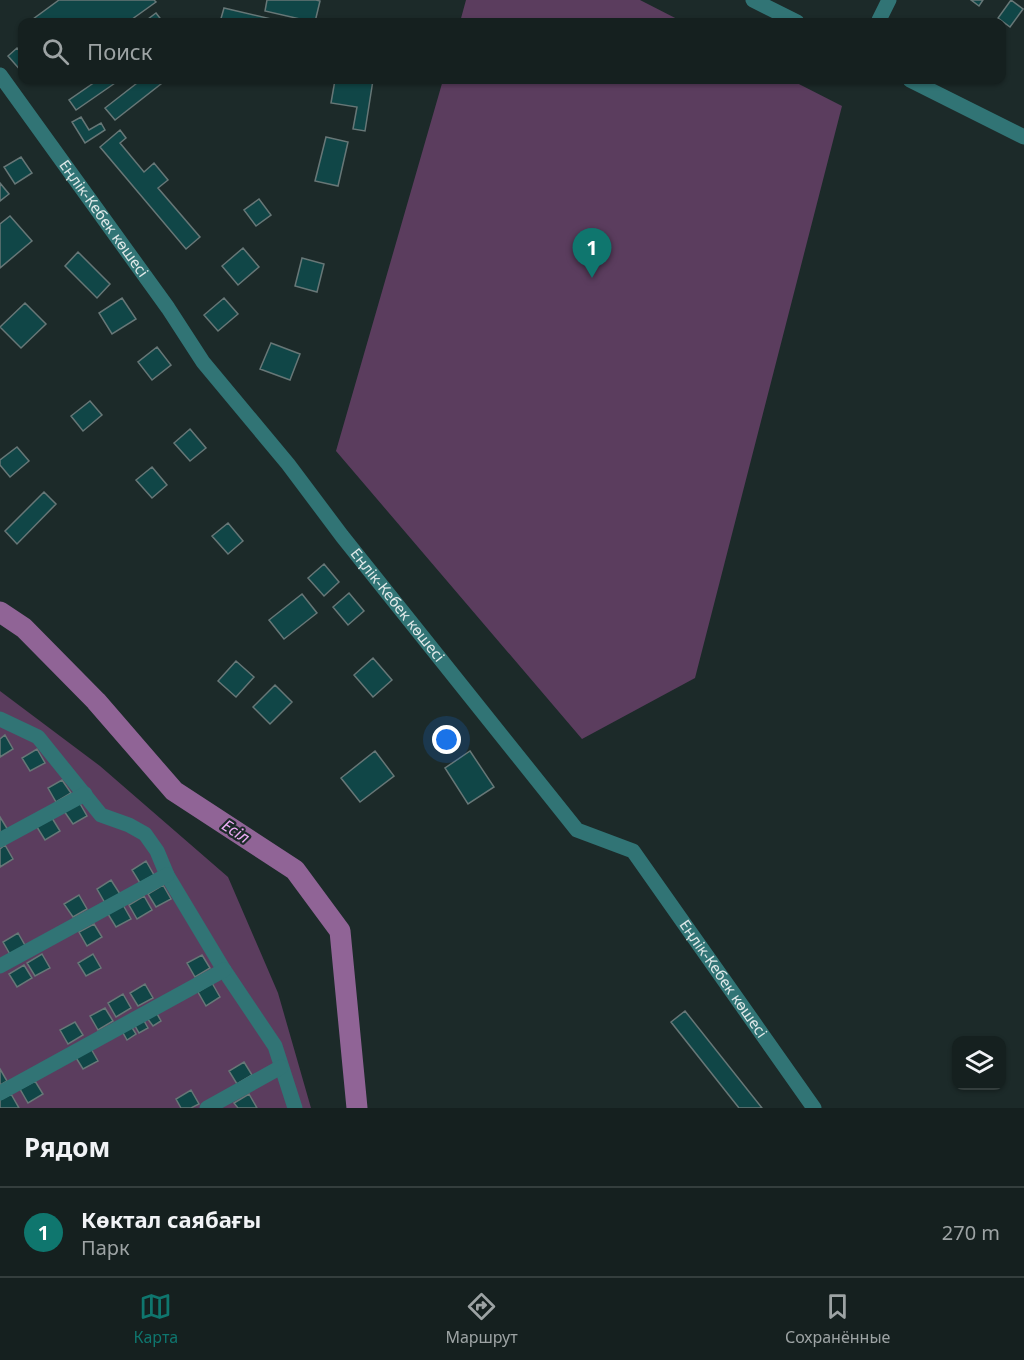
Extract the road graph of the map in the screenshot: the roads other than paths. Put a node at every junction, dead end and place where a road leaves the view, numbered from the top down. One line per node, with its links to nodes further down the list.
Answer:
1 (753, 0): 3 (street)
2 (890, 0): 4 (street)
3 (789, 18)
4 (880, 18)
5 (0, 75): 18 (street, Еңлік-Кебек көшесі)
6 (918, 84): 7 (street)
7 (1024, 137)
8 (0, 718): 9 (street)
9 (85, 794): 10 (street); 11 (street)
10 (0, 840)
11 (167, 875): 12 (street); 13 (street)
12 (0, 966)
13 (224, 970): 14 (street); 15 (street)
14 (281, 1067): 16 (street); 17 (street)
15 (0, 1093)
16 (207, 1108)
17 (295, 1108)
18 (814, 1108)

